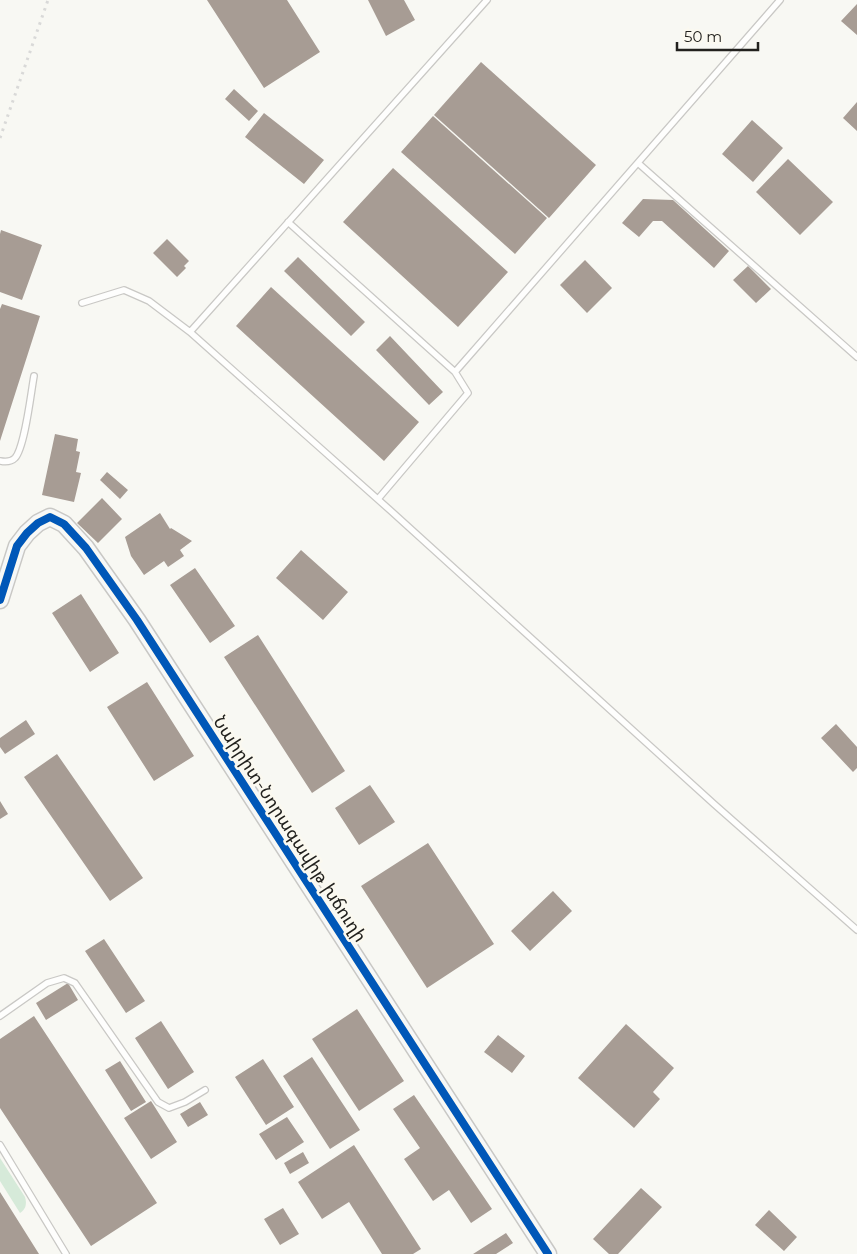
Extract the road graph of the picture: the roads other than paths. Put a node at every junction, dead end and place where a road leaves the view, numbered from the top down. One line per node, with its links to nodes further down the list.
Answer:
1 (487, 0): 4 (lane)
2 (780, 0): 3 (lane)
3 (638, 163): 7 (lane); 8 (lane)
4 (288, 222): 6 (lane); 8 (lane)
5 (82, 303): 6 (lane)
6 (190, 332): 11 (lane)
7 (857, 357)
8 (455, 372): 11 (lane)
9 (34, 376): 10 (lane)
10 (0, 461)
11 (378, 499): 13 (lane)
12 (0, 600): 18 (street, Նաիրիտ-Նորագավիթ խճուղի)
13 (857, 930)
14 (0, 1016): 15 (lane)
15 (206, 1090)
16 (0, 1145): 17 (lane)
17 (66, 1254)
18 (548, 1254)

